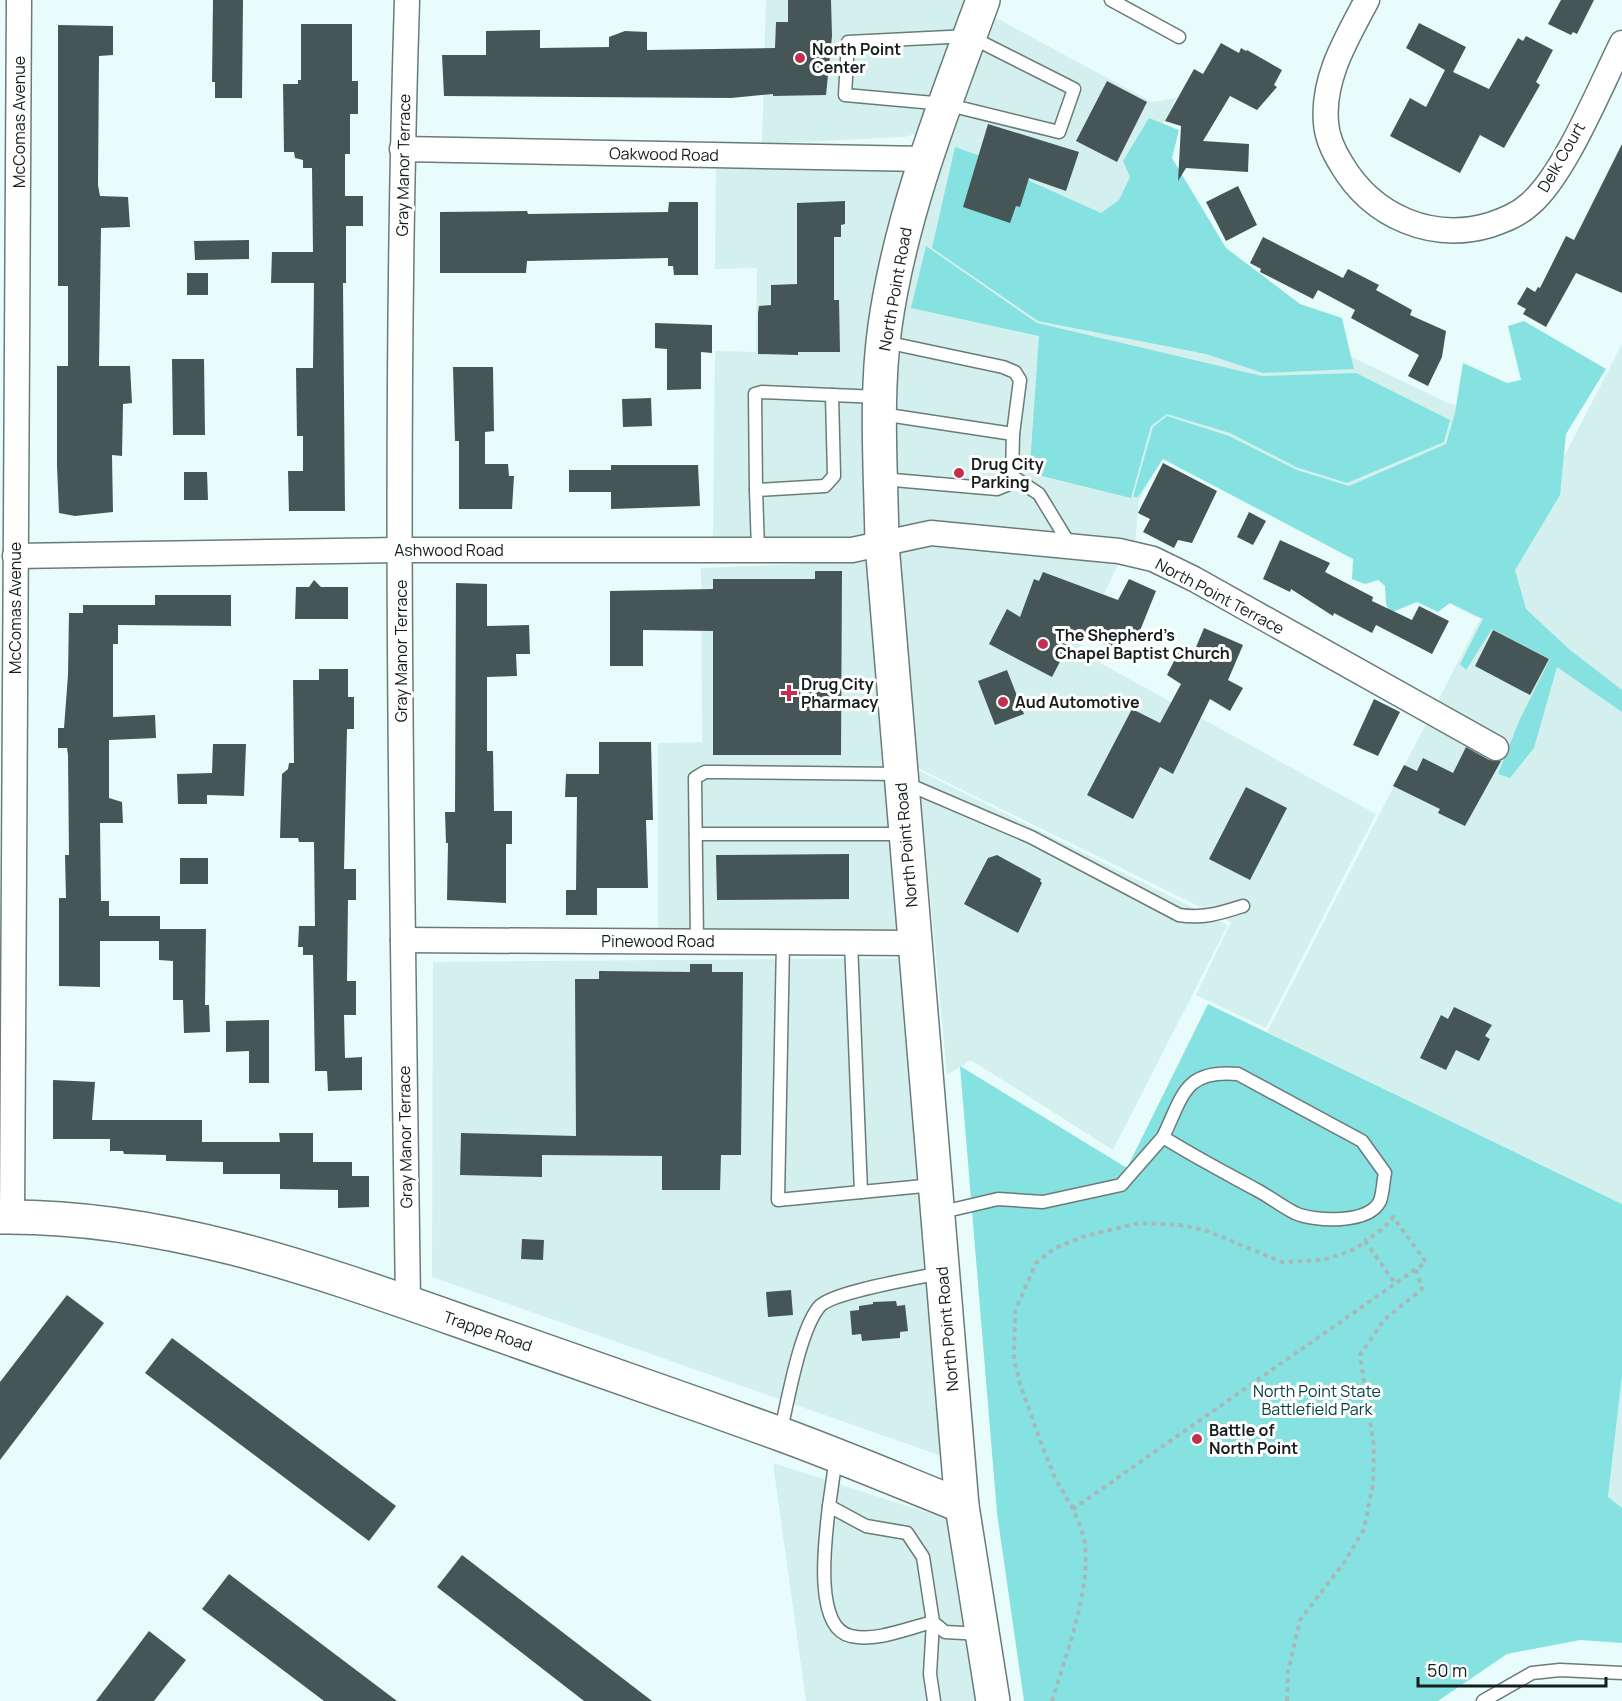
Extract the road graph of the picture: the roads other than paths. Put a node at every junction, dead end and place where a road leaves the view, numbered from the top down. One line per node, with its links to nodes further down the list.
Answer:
1 (19, 0): 23 (street, McComas Avenue)
2 (407, 0): 10 (street, Gray Manor Terrace)
3 (983, 0): 6 (street, North Point Road)
4 (1111, 0): 7 (lane)
5 (1367, 0): 8 (street, Delk Court)
6 (969, 36): 9 (street, North Point Road); 9 (lane); 9 (lane)
7 (1179, 37)
8 (1622, 43)
9 (945, 104): 11 (street, North Point Road)
10 (402, 149): 11 (street, Oakwood Road); 21 (street, Gray Manor Terrace)
11 (925, 159): 12 (street, North Point Road)
12 (884, 341): 14 (street, North Point Road); 15 (lane)
13 (832, 395): 14 (lane); 18 (lane); 18 (lane)
14 (881, 406): 15 (lane); 17 (street, North Point Road)
15 (1013, 434): 16 (lane)
16 (1012, 476): 17 (lane); 20 (lane)
17 (881, 479): 19 (street, North Point Road)
18 (756, 490): 22 (lane)
19 (882, 544): 20 (street, North Point Terrace); 22 (street, Ashwood Road); 25 (street, North Point Road)
20 (1070, 545): 24 (street, North Point Terrace)
21 (400, 550): 22 (street, Ashwood Road); 23 (street, Ashwood Road); 29 (street, Gray Manor Terrace)
22 (758, 550)
23 (15, 556): 37 (street, McComas Avenue)
24 (1496, 748)
25 (900, 778): 26 (lane); 27 (street, North Point Road); 28 (lane)
26 (696, 834): 27 (lane); 30 (lane)
27 (905, 834): 33 (street, North Point Road)
28 (1243, 906)
29 (403, 940): 30 (street, Pinewood Road); 39 (street, Gray Manor Terrace)
30 (697, 942): 31 (street, Pinewood Road)
31 (783, 942): 32 (street, Pinewood Road); 35 (lane)
32 (851, 942): 33 (street, Pinewood Road); 35 (lane)
33 (914, 943): 36 (street, North Point Road)
34 (1163, 1137): 34 (lane); 36 (lane)
35 (861, 1192): 36 (lane)
36 (936, 1199): 38 (street, North Point Road)
37 (6, 1216): 39 (street, Trappe Road)
38 (942, 1272): 40 (lane); 43 (street, North Point Road)
39 (408, 1303): 40 (street, Trappe Road)
40 (780, 1434): 41 (street, Trappe Road)
41 (836, 1454): 42 (lane); 43 (street, Trappe Road)
42 (829, 1506): 44 (lane); 44 (lane)
43 (962, 1506): 45 (street, North Point Road)
44 (933, 1622): 45 (lane); 47 (lane)
45 (982, 1634): 48 (street, North Point Road)
46 (1622, 1673): 49 (lane)
47 (934, 1701)
48 (993, 1701)
49 (1484, 1701)

